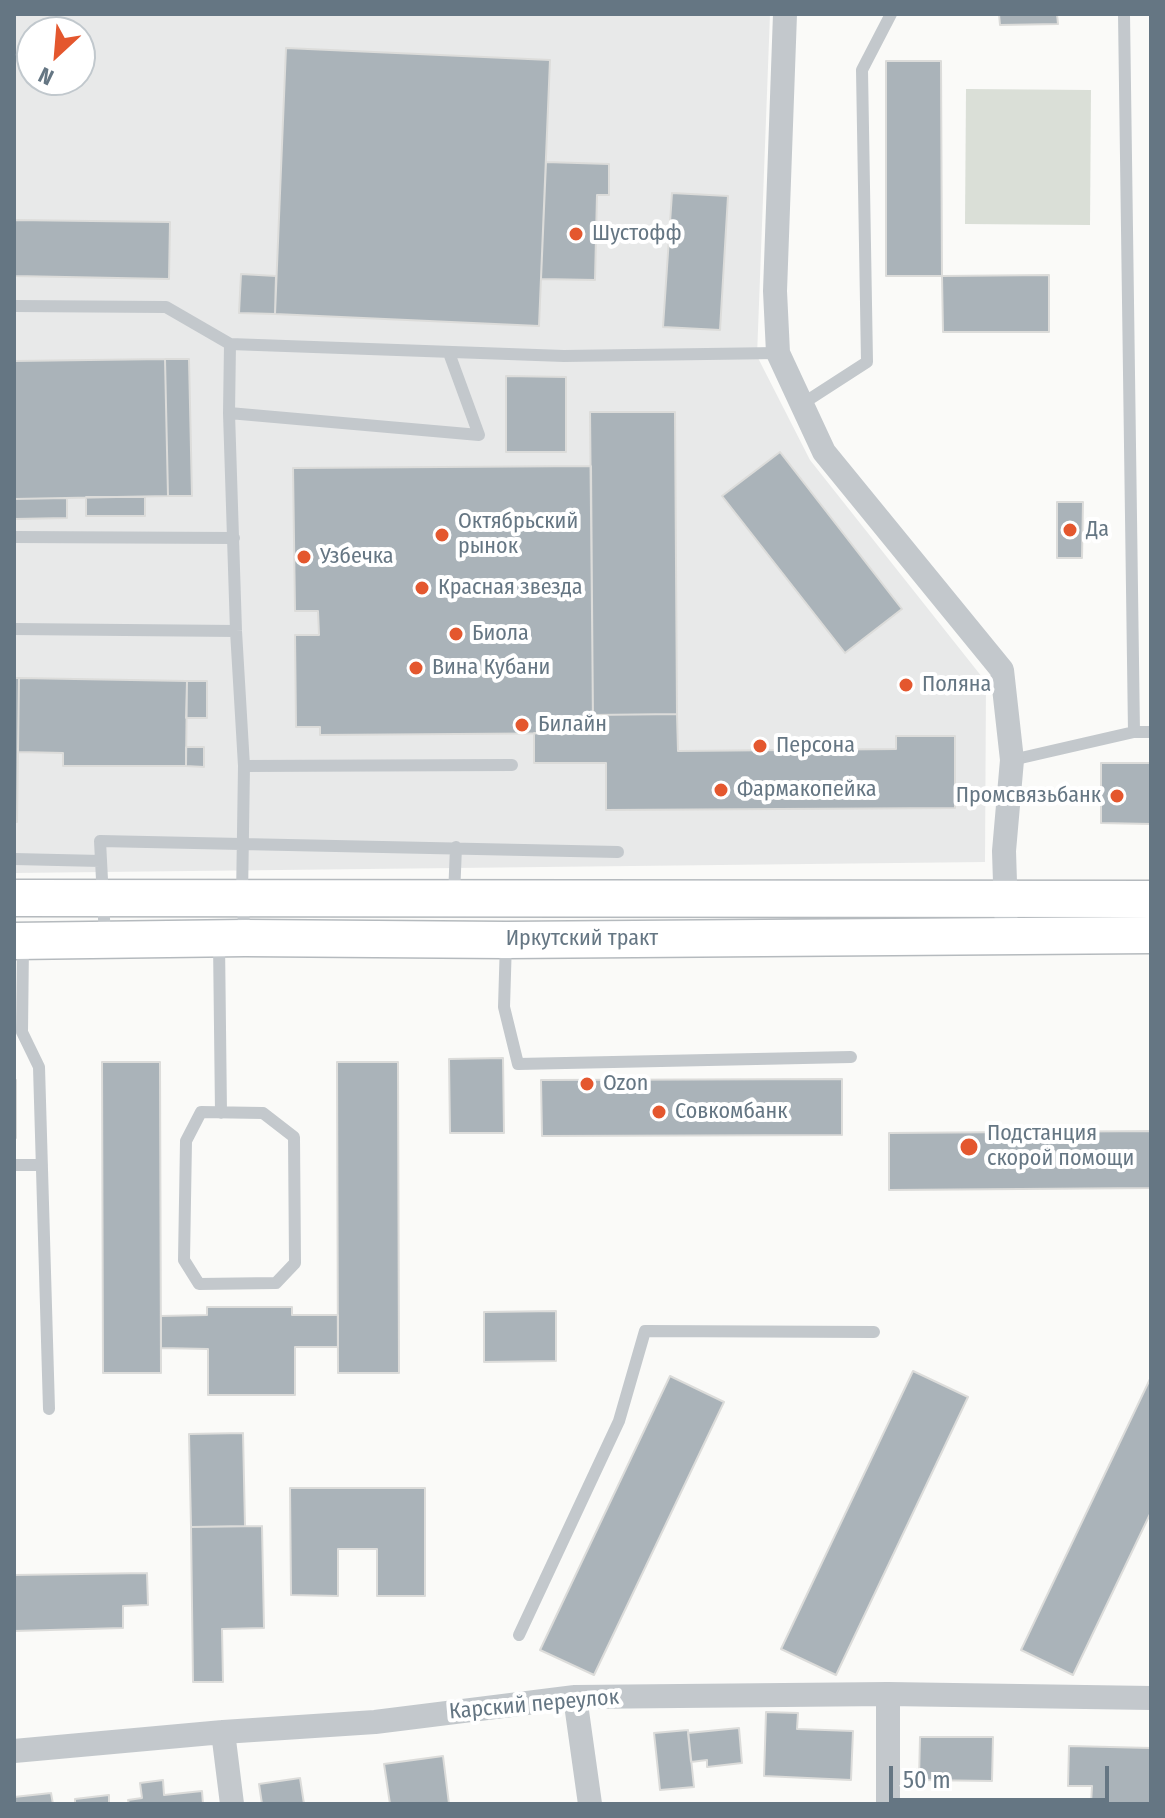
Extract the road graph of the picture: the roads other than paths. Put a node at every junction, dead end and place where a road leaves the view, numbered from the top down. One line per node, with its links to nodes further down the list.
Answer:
1 (785, 14): 7 (street)
2 (891, 14): 8 (lane)
3 (1124, 14): 14 (lane)
4 (14, 306): 5 (lane)
5 (230, 344): 6 (lane); 9 (lane)
6 (449, 353): 7 (lane); 9 (lane)
7 (778, 353): 8 (street)
8 (802, 404): 16 (street)
9 (229, 413): 11 (lane)
10 (14, 537): 11 (lane)
11 (234, 538): 13 (lane)
12 (14, 629): 13 (lane)
13 (236, 631): 18 (lane)
14 (1134, 732): 15 (lane); 16 (lane)
15 (1151, 732)
16 (1012, 760): 29 (street)
17 (512, 765): 18 (lane)
18 (244, 766): 19 (lane)
19 (244, 844): 20 (lane); 23 (lane); 26 (lane)
20 (456, 847): 21 (lane); 27 (lane)
21 (618, 852)
22 (14, 859): 23 (lane)
23 (101, 861): 24 (lane)
24 (103, 897): 25 (main road, Иркутский тракт); 26 (main road, Иркутский тракт); 35 (lane)
25 (14, 898)
26 (242, 898): 27 (main road, Иркутский тракт); 32 (lane)
27 (454, 898): 29 (main road, Иркутский тракт)
28 (1151, 899): 29 (main road, Иркутский тракт)
29 (1005, 900): 31 (street)
30 (1151, 935): 31 (main road, Иркутский тракт)
31 (1007, 936): 33 (main road, Иркутский тракт)
32 (232, 938): 33 (main road, Иркутский тракт); 35 (main road, Иркутский тракт); 37 (lane)
33 (506, 940): 36 (lane)
34 (19, 941): 35 (main road, Иркутский тракт); 39 (lane)
35 (105, 941)
36 (851, 1057)
37 (221, 1113): 37 (lane)
38 (14, 1165): 39 (lane)
39 (42, 1165): 41 (lane)
40 (874, 1332): 42 (lane)
41 (49, 1409)
42 (519, 1635)
43 (888, 1694): 44 (street, Карский переулок); 45 (street, Карский переулок); 50 (street)
44 (575, 1697): 46 (street, Карский переулок); 49 (street)
45 (1151, 1698)
46 (223, 1732): 47 (street, Карский переулок); 48 (street)
47 (14, 1751)
48 (232, 1804)
49 (590, 1804)
50 (888, 1804)

